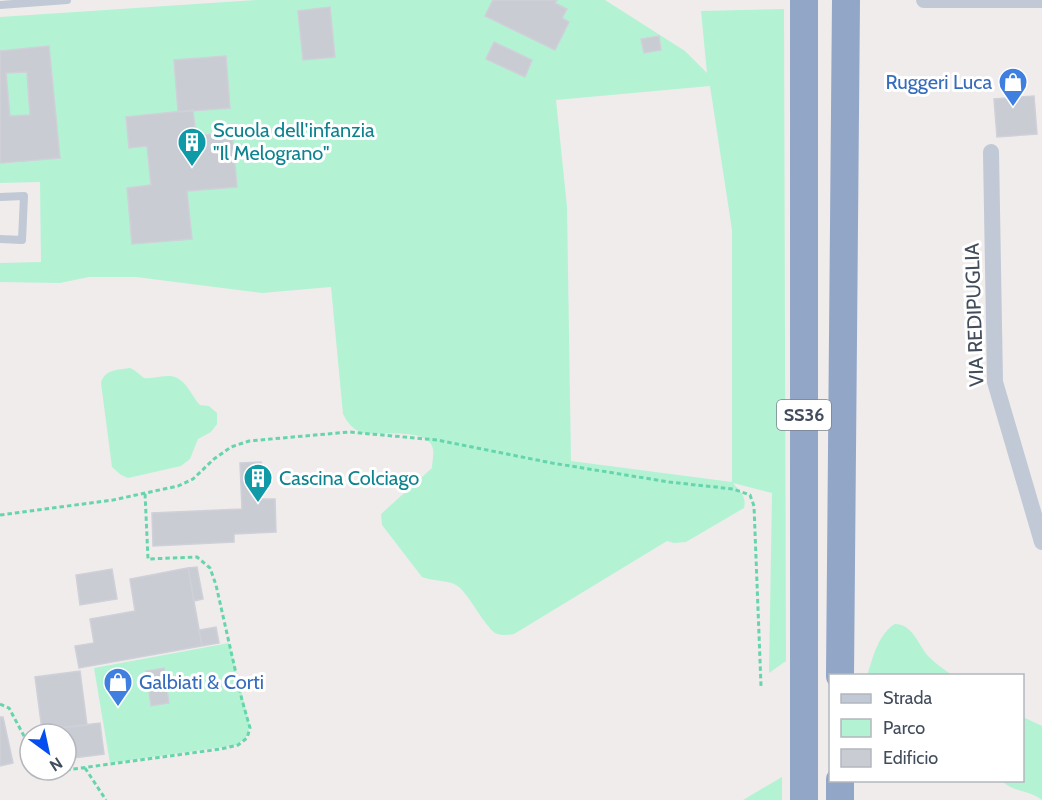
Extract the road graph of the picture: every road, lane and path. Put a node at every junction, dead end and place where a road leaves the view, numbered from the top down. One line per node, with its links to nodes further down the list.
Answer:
1 (67, 0): 6 (lane)
2 (804, 0): 20 (highway, SS36)
3 (846, 0): 13 (highway, SS36)
4 (924, 0): 5 (street)
5 (1041, 0)
6 (0, 5)
7 (991, 152): 12 (street, VIA REDIPUGLIA)
8 (0, 197): 9 (lane)
9 (0, 239)
10 (145, 493): 11 (path); 14 (path); 17 (path)
11 (0, 515)
12 (1042, 542)
13 (840, 674)
14 (761, 686)
15 (0, 704): 16 (path)
16 (18, 725)
17 (85, 768): 18 (path); 21 (path)
18 (78, 769)
19 (840, 782): 22 (highway)
20 (799, 796)
21 (106, 800)
22 (840, 800)

